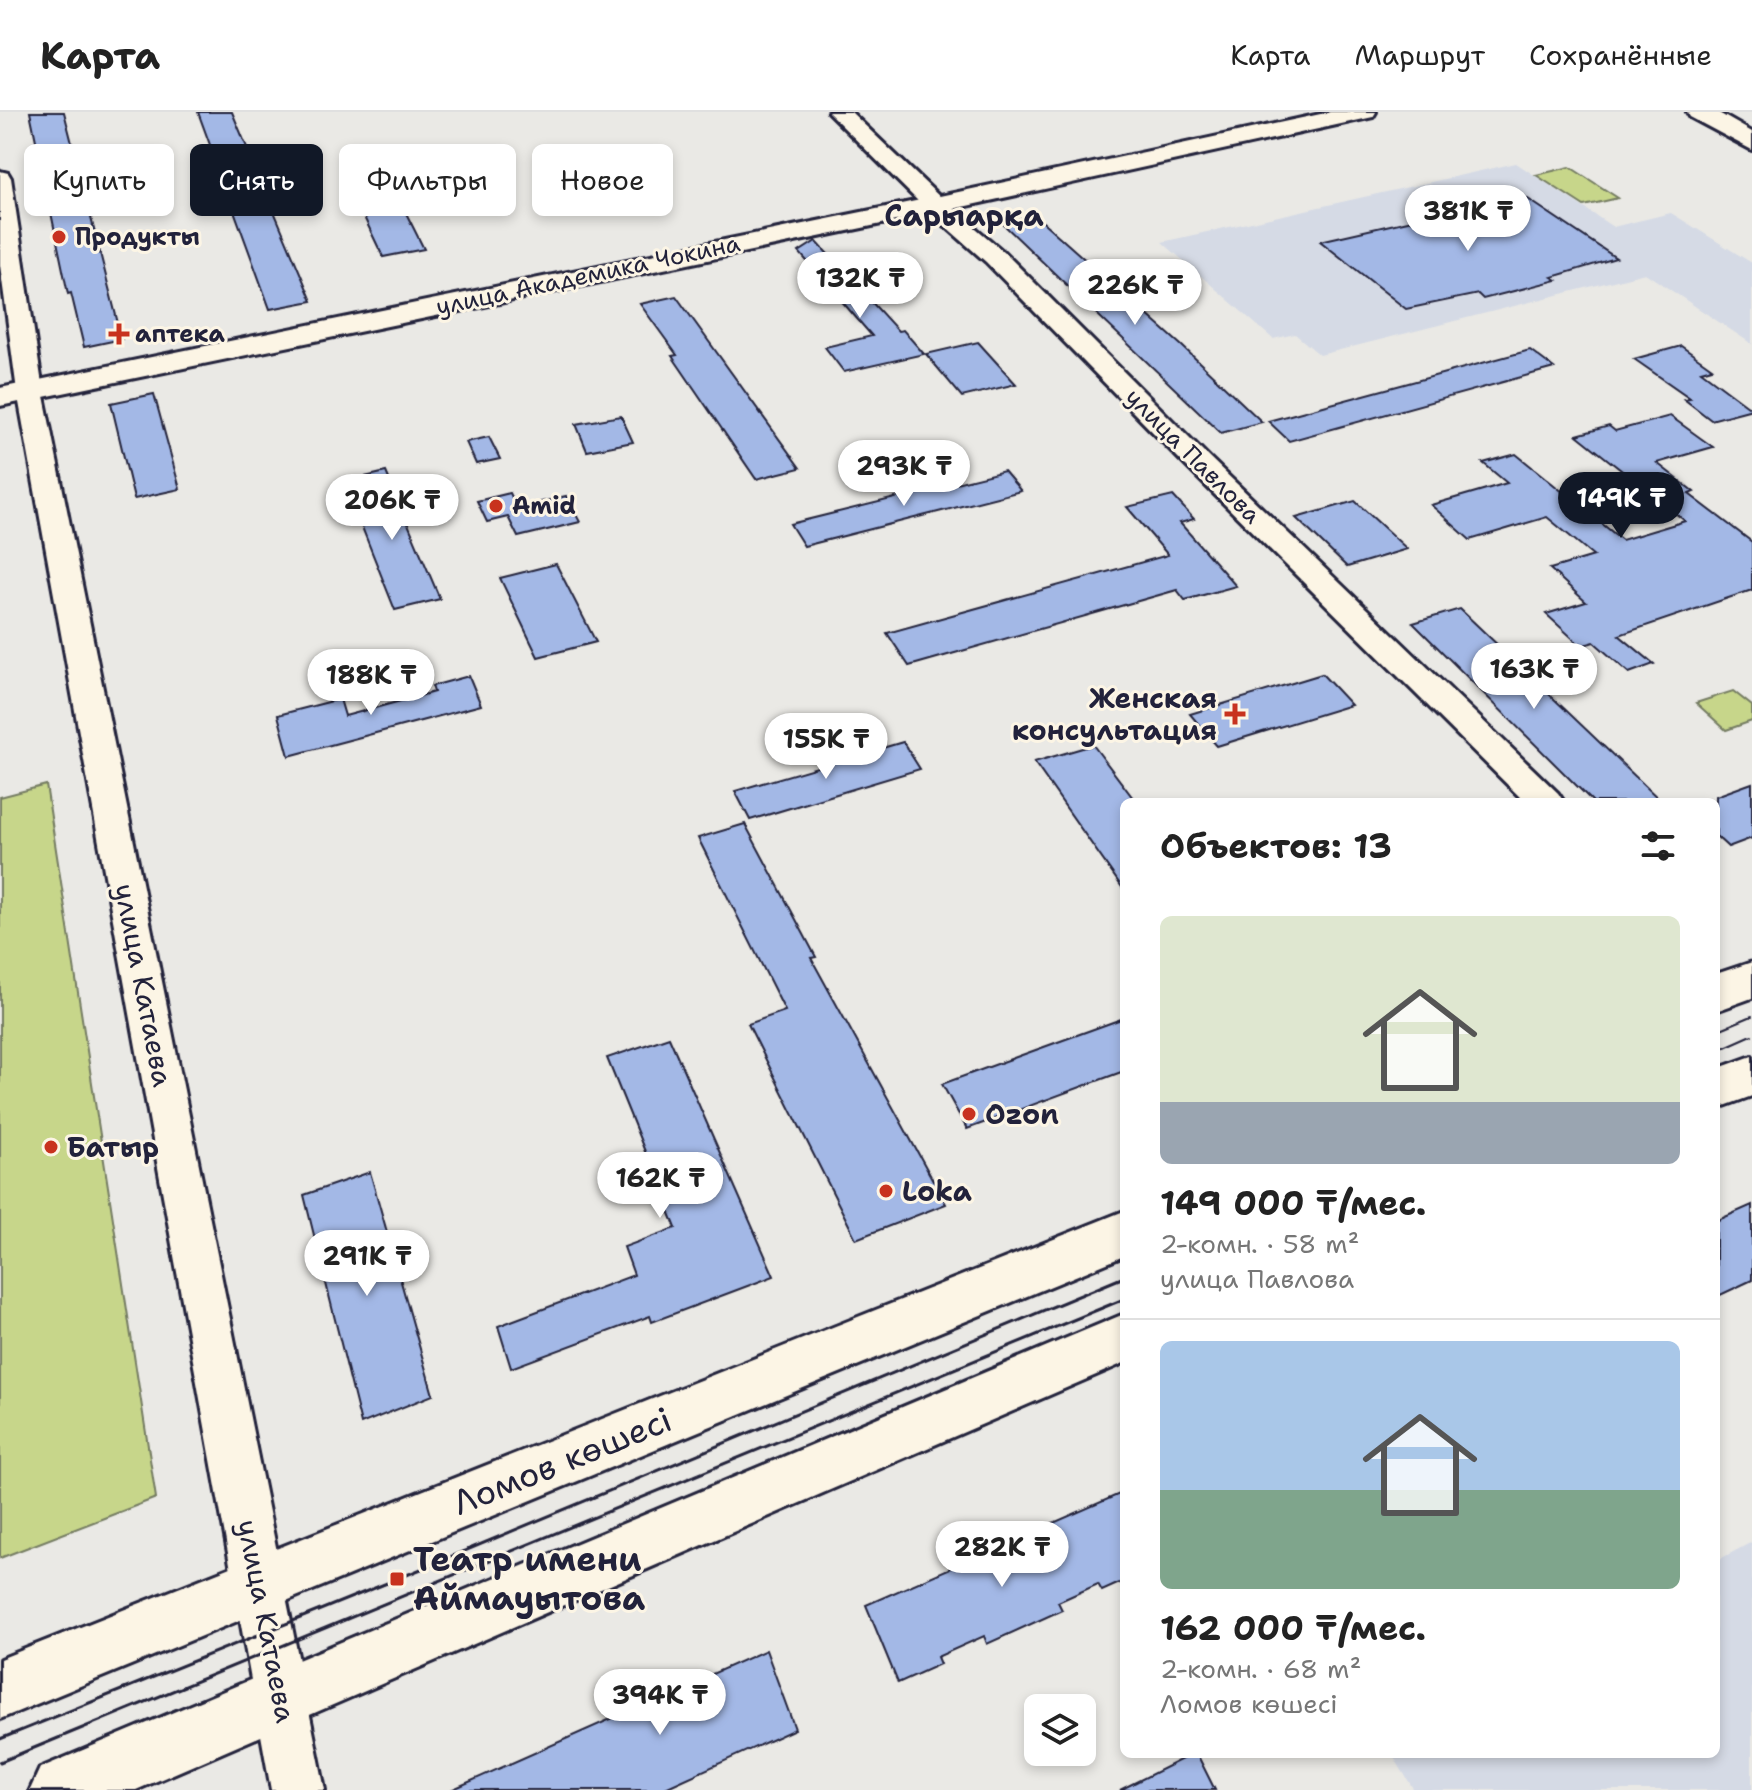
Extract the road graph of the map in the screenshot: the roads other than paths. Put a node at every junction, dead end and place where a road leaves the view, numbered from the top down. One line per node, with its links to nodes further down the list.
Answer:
1 (839, 112): 6 (street, улица Павлова)
2 (1364, 112): 6 (main road, улица Академика Чокина)
3 (1699, 112): 4 (main road)
4 (1752, 142)
5 (0, 178): 7 (street, улица Катаева)
6 (935, 205): 7 (main road, улица Академика Чокина); 8 (street, улица Павлова)
7 (15, 394): 13 (street, улица Катаева)
8 (1542, 798)
9 (1752, 1075): 10 (main road)
10 (1720, 1088)
11 (1120, 1235): 13 (main road, Ломов көшесі)
12 (1120, 1340): 15 (main road)
13 (261, 1583): 14 (main road, Ломов көшесі); 15 (street, улица Катаева)
14 (0, 1689)
15 (283, 1698): 16 (main road); 17 (street, улица Катаева)
16 (62, 1790)
17 (298, 1790)

